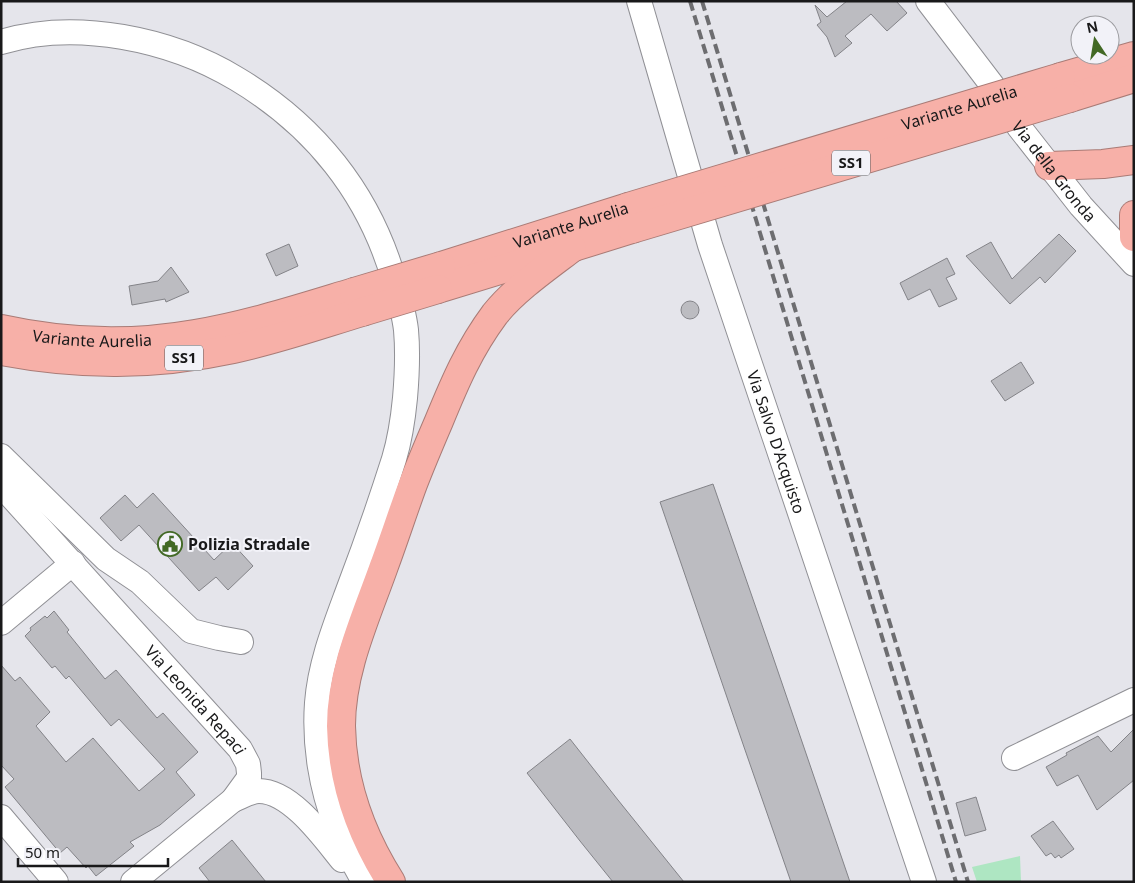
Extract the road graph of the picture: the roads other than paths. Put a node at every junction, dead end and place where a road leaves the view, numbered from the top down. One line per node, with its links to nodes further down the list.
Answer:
1 (639, 1): 31 (street, Via Salvo D'Acquisto)
2 (928, 1): 8 (street, Via della Gronda)
3 (1, 42): 29 (street)
4 (1134, 56): 6 (highway, Variante Aurelia / SS1)
5 (1134, 78): 6 (highway, Variante Aurelia / SS1)
6 (1065, 88): 10 (highway, Variante Aurelia / SS1, bridge)
7 (1134, 160): 8 (highway)
8 (1049, 166): 13 (street, Via della Gronda)
9 (1134, 215): 11 (highway)
10 (630, 218): 12 (highway, Variante Aurelia / SS1); 14 (highway, Variante Aurelia / SS1)
11 (1134, 237)
12 (572, 248): 14 (highway, Variante Aurelia / SS1); 30 (highway)
13 (1134, 264)
14 (439, 277): 15 (highway, Variante Aurelia / SS1, bridge)
15 (358, 302): 16 (highway, Variante Aurelia / SS1); 17 (highway, Variante Aurelia / SS1)
16 (1, 329)
17 (1, 351)
18 (1, 456): 22 (street)
19 (1, 485): 20 (street, Via Leonida Repaci)
20 (73, 563): 21 (street); 25 (street, Via Leonida Repaci)
21 (1, 623)
22 (241, 642)
23 (1134, 700): 24 (street)
24 (1014, 758)
25 (234, 800): 28 (street); 29 (street)
26 (1, 818): 27 (street)
27 (56, 882)
28 (133, 882)
29 (362, 882)
30 (392, 882)
31 (924, 882)

